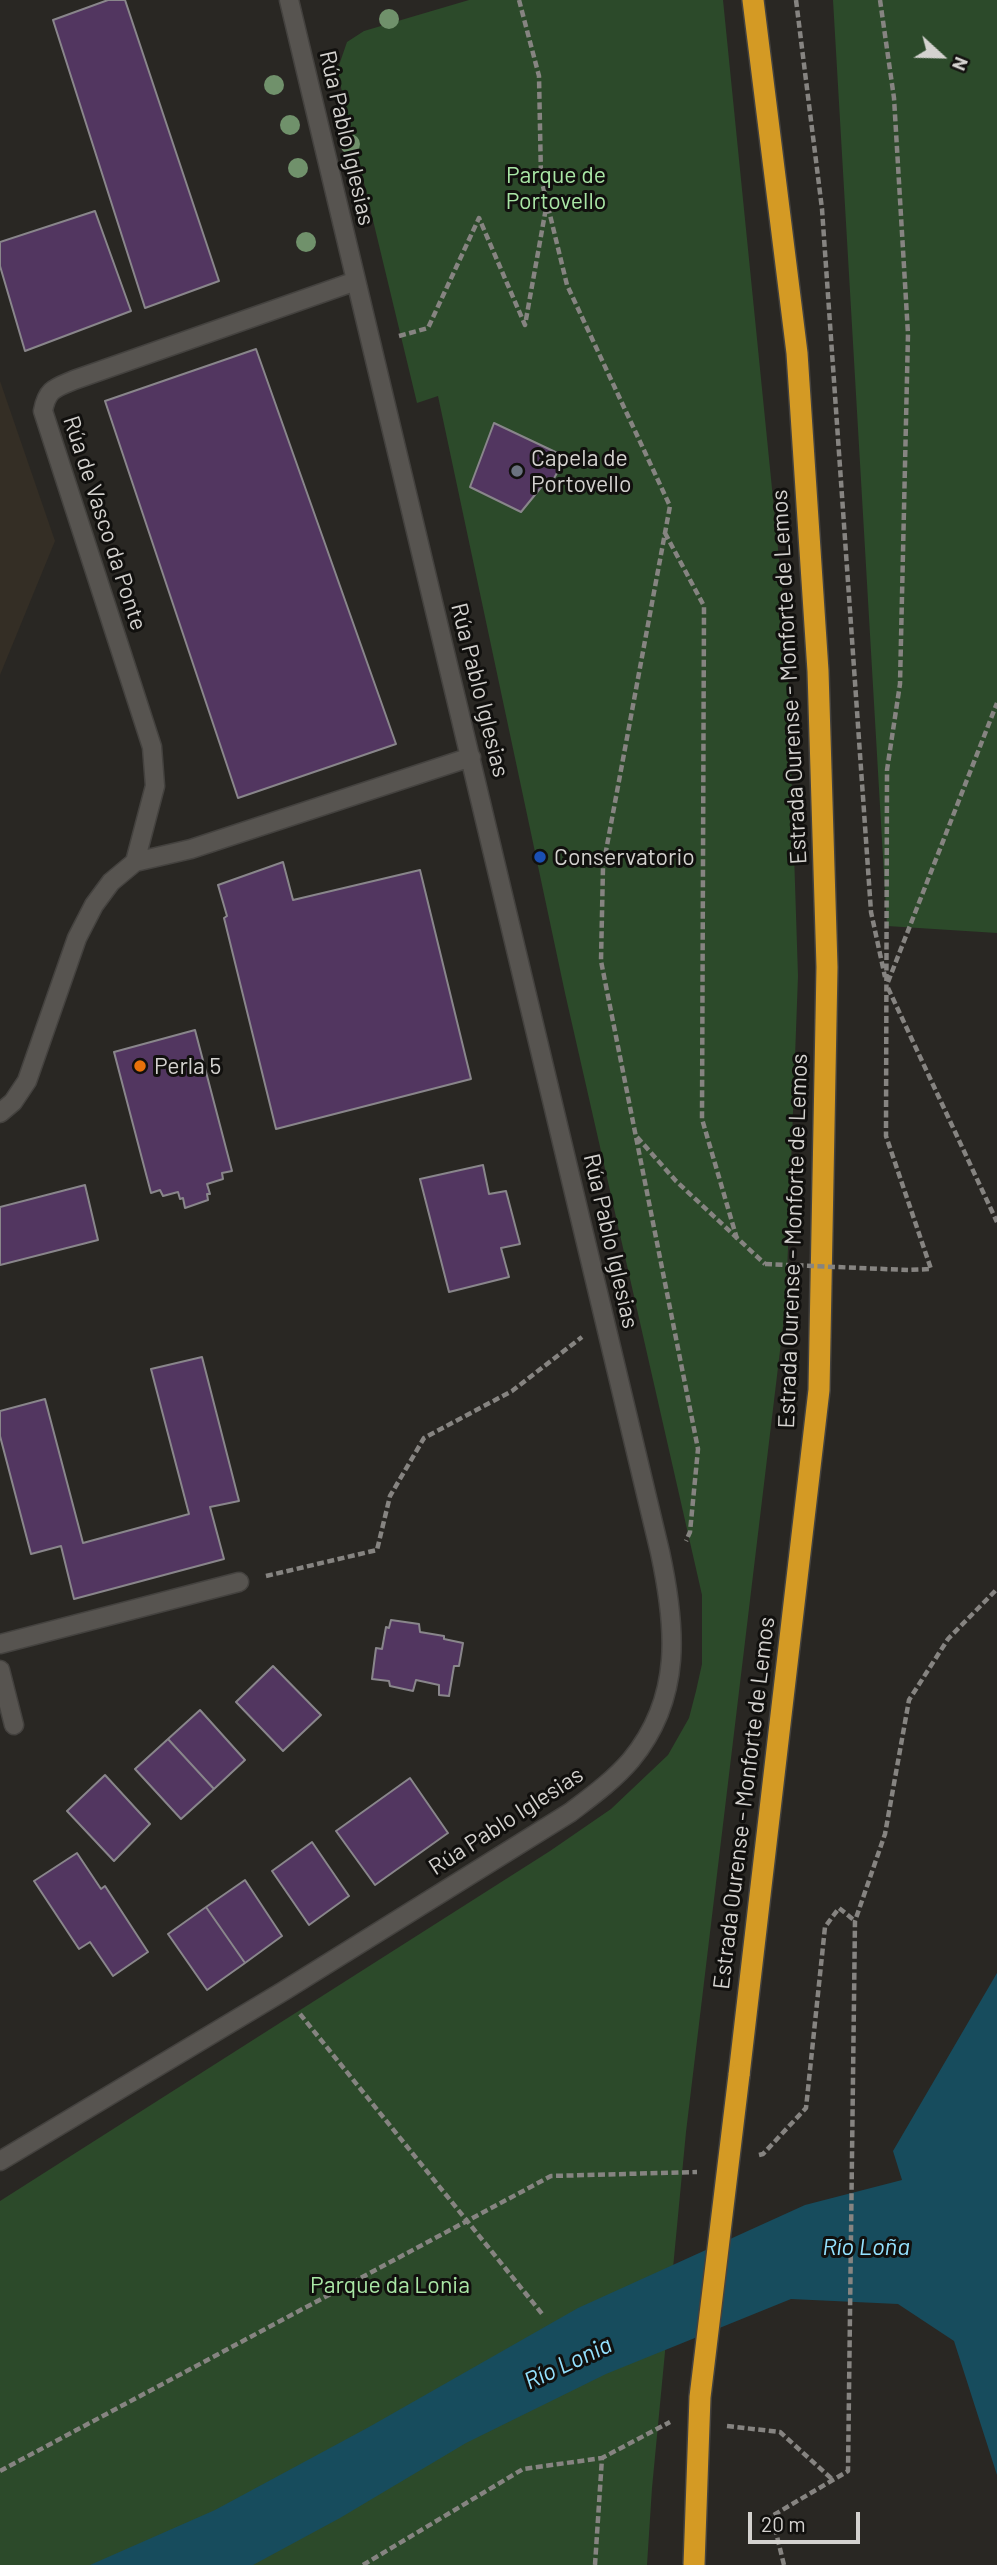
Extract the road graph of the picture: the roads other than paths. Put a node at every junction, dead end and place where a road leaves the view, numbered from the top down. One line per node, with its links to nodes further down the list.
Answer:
1 (290, 0): 3 (street, Rúa Pablo Iglesias)
2 (754, 0): 12 (highway, Estrada Ourense - Monforte de Lemos, bridge)
3 (356, 282): 4 (street, Rúa Pablo Iglesias); 5 (street, Rúa de Vasco da Ponte)
4 (471, 757): 5 (street); 11 (street, Rúa Pablo Iglesias)
5 (135, 862): 6 (street)
6 (0, 1113)
7 (239, 1582): 8 (street)
8 (0, 1644)
9 (0, 1670): 10 (street)
10 (14, 1725)
11 (0, 2161)
12 (694, 2565)

